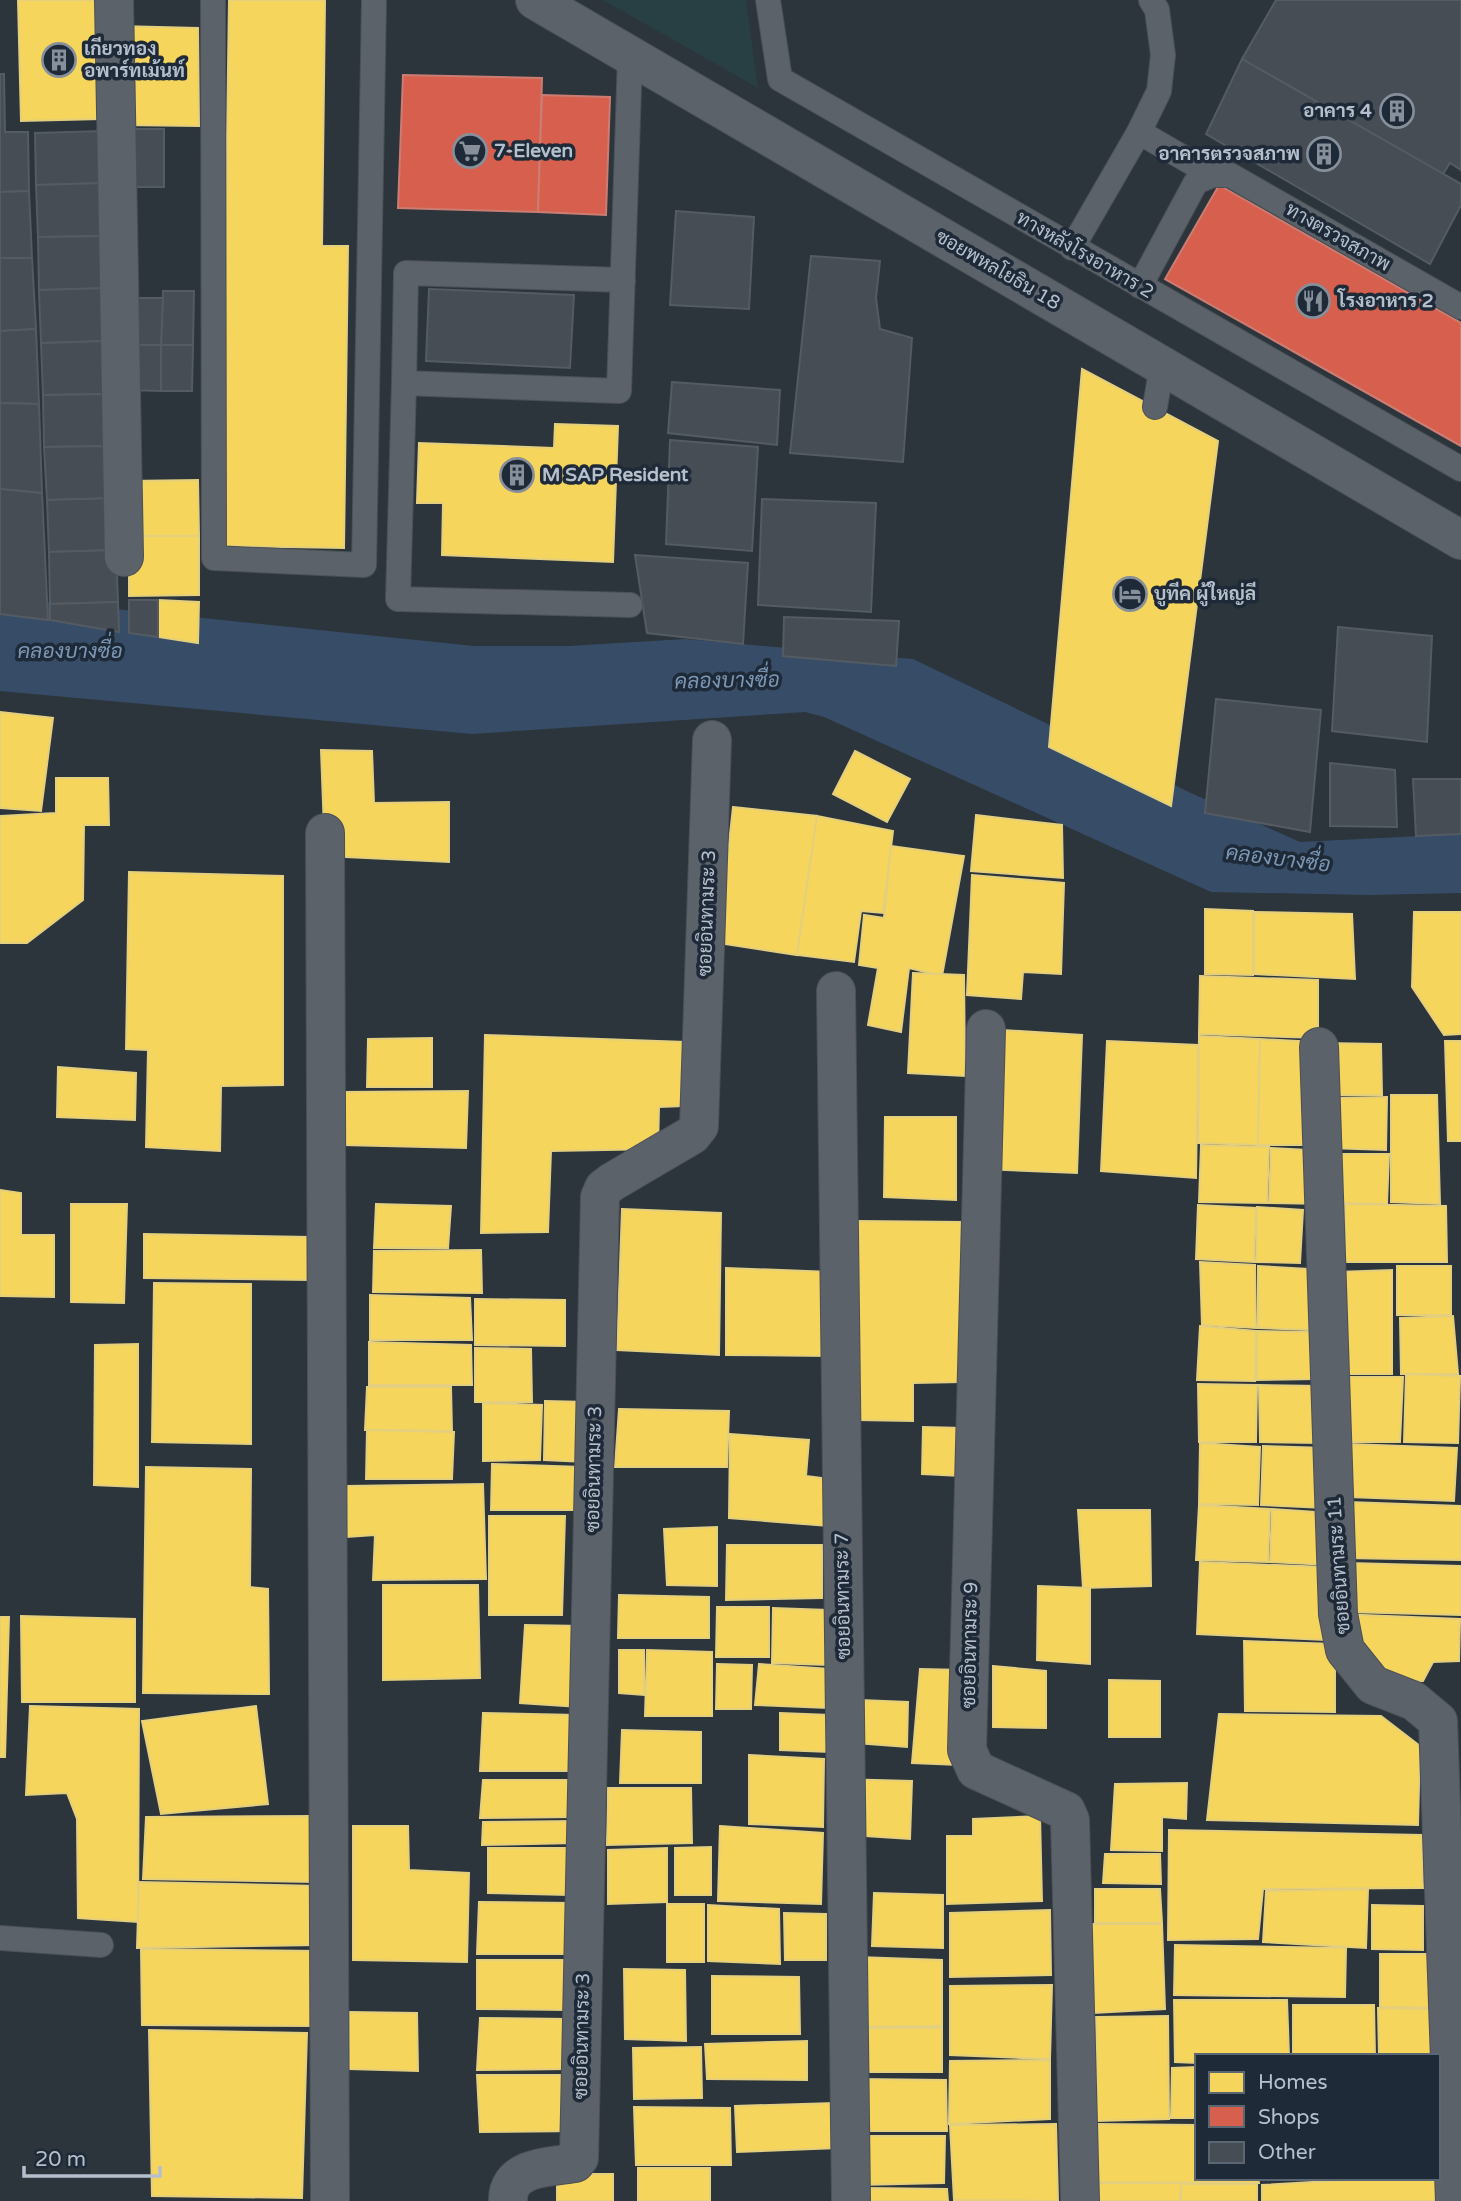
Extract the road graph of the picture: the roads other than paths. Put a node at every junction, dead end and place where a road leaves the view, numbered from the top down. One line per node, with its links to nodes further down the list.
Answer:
1 (114, 0): 19 (street)
2 (213, 0): 3 (lane)
3 (374, 0)
4 (535, 0): 7 (street, ซอยพหลโยธิน 18)
5 (768, 0): 10 (lane, ทางหลังโรงอาหาร 2)
6 (1151, 0): 8 (lane)
7 (630, 56): 11 (lane); 14 (street, ซอยพหลโยธิน 18)
8 (1139, 132): 9 (lane, ทางตรวจสภาพ); 10 (lane)
9 (1213, 175): 12 (lane); 13 (lane, ทางตรวจสภาพ)
10 (1072, 248): 12 (lane, ทางหลังโรงอาหาร 2)
11 (623, 280): 15 (lane); 15 (lane)
12 (1140, 286): 17 (lane, ทางหลังโรงอาหาร 2)
13 (1461, 307)
14 (1162, 365): 16 (lane); 18 (street, ซอยพหลโยธิน 18)
15 (404, 383): 20 (lane)
16 (1155, 407)
17 (1461, 469)
18 (1461, 540)
19 (124, 557)
20 (630, 606)
21 (712, 740): 29 (street, ซอยอินทามระ 3)
22 (325, 833): 28 (street)
23 (836, 991): 30 (street, ซอยอินทามระ 7)
24 (986, 1029): 31 (street, ซอยอินทามระ 9)
25 (1319, 1047): 32 (street, ซอยอินทามระ 11)
26 (0, 1938): 27 (lane)
27 (101, 1945)
28 (330, 2201)
29 (508, 2201)
30 (851, 2201)
31 (1080, 2201)
32 (1455, 2201)

